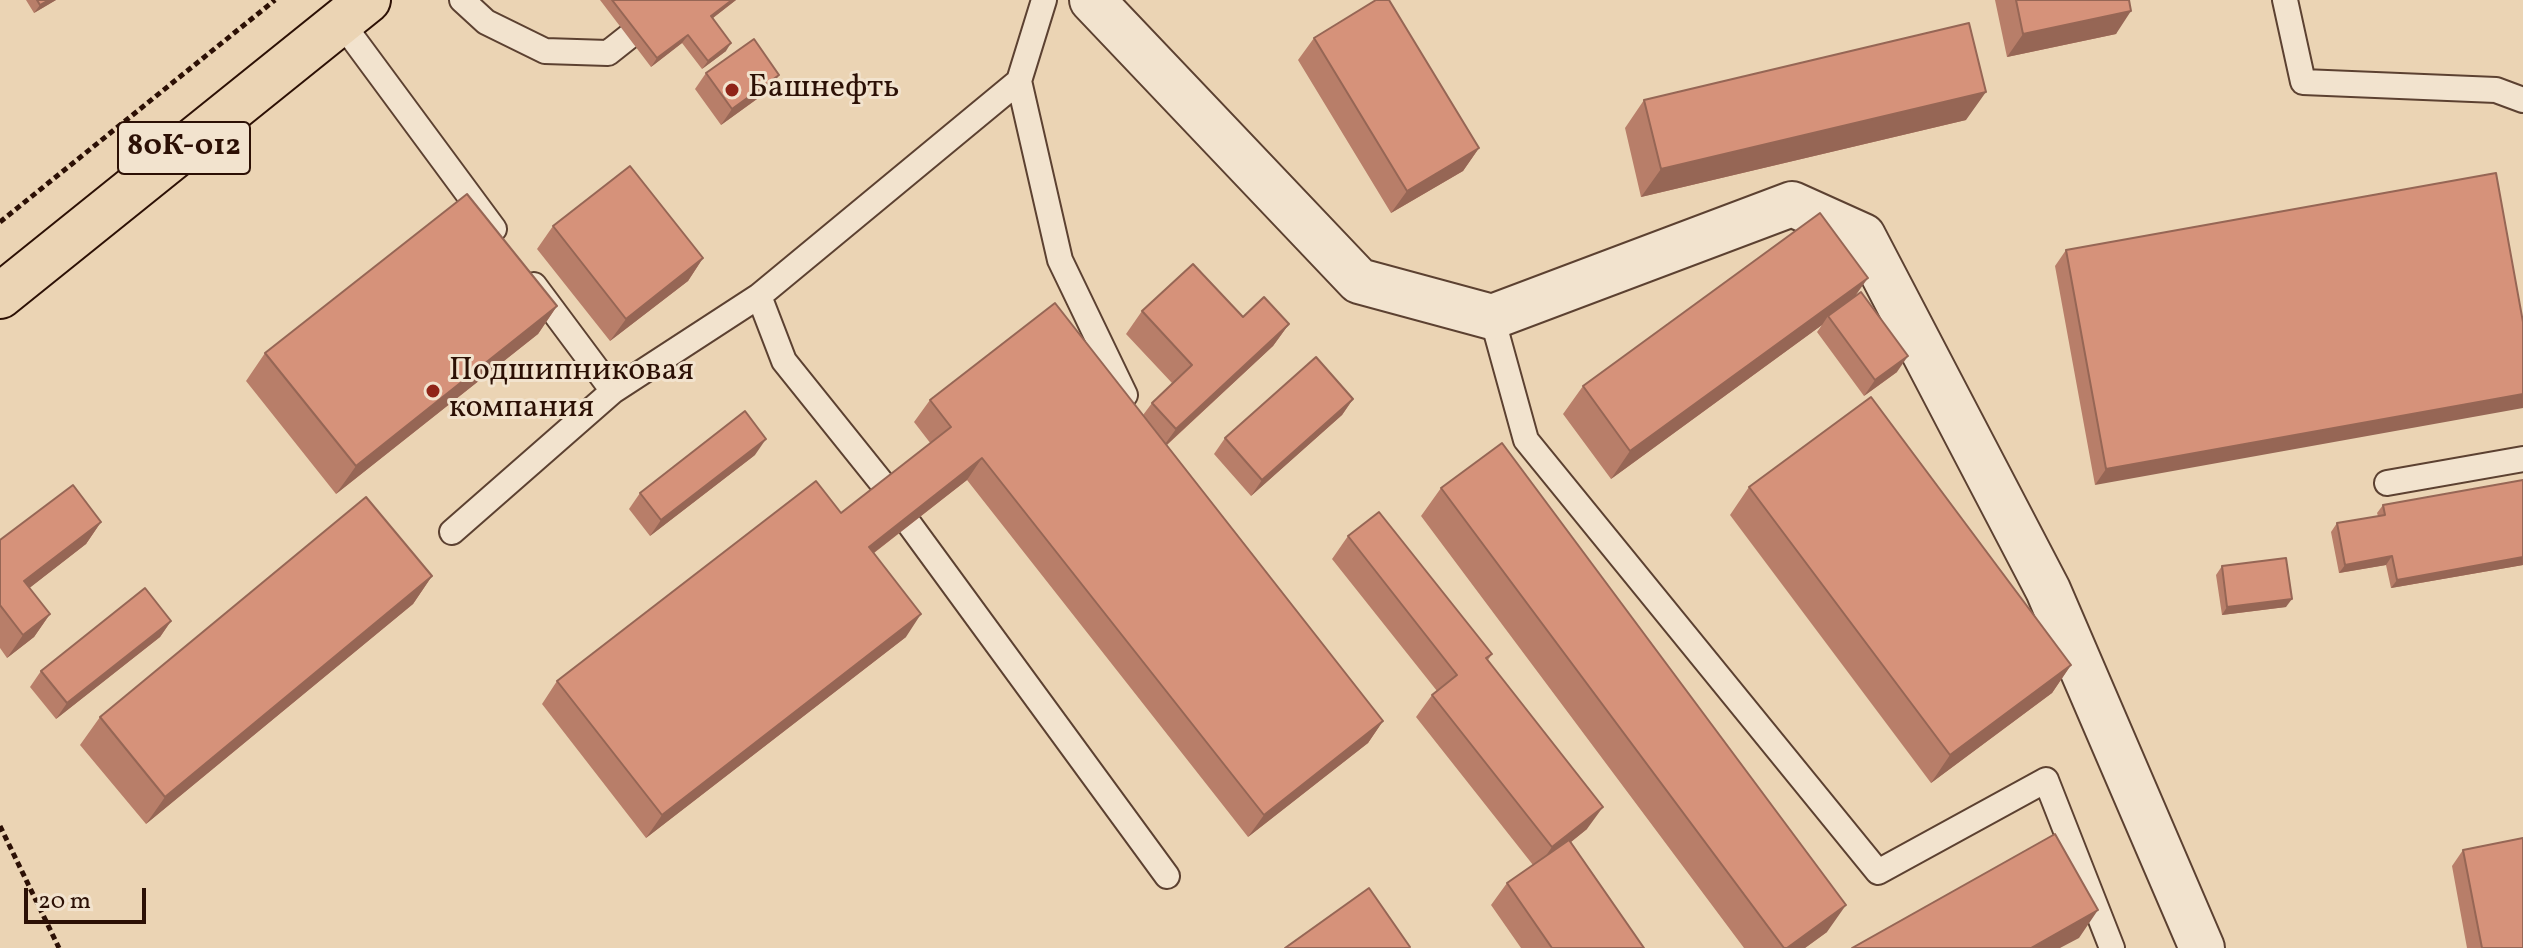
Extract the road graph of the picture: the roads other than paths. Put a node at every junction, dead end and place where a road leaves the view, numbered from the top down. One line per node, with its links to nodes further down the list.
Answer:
1 (462, 0): 2 (lane)
2 (675, 0)
3 (1044, 0): 7 (lane)
4 (1092, 0): 11 (street)
5 (2285, 0): 8 (lane)
6 (355, 11): 9 (main road, 80К-012); 12 (lane)
7 (1019, 81): 10 (lane); 13 (lane)
8 (2523, 100)
9 (0, 296)
10 (759, 296): 12 (lane); 16 (lane)
11 (1492, 317): 20 (lane); 21 (street)
12 (613, 391): 18 (lane)
13 (1125, 395)
14 (2523, 459): 15 (lane)
15 (2387, 483)
16 (886, 488)
17 (910, 525): 19 (lane)
18 (452, 532)
19 (1167, 876)
20 (2112, 948)
21 (2202, 948)

